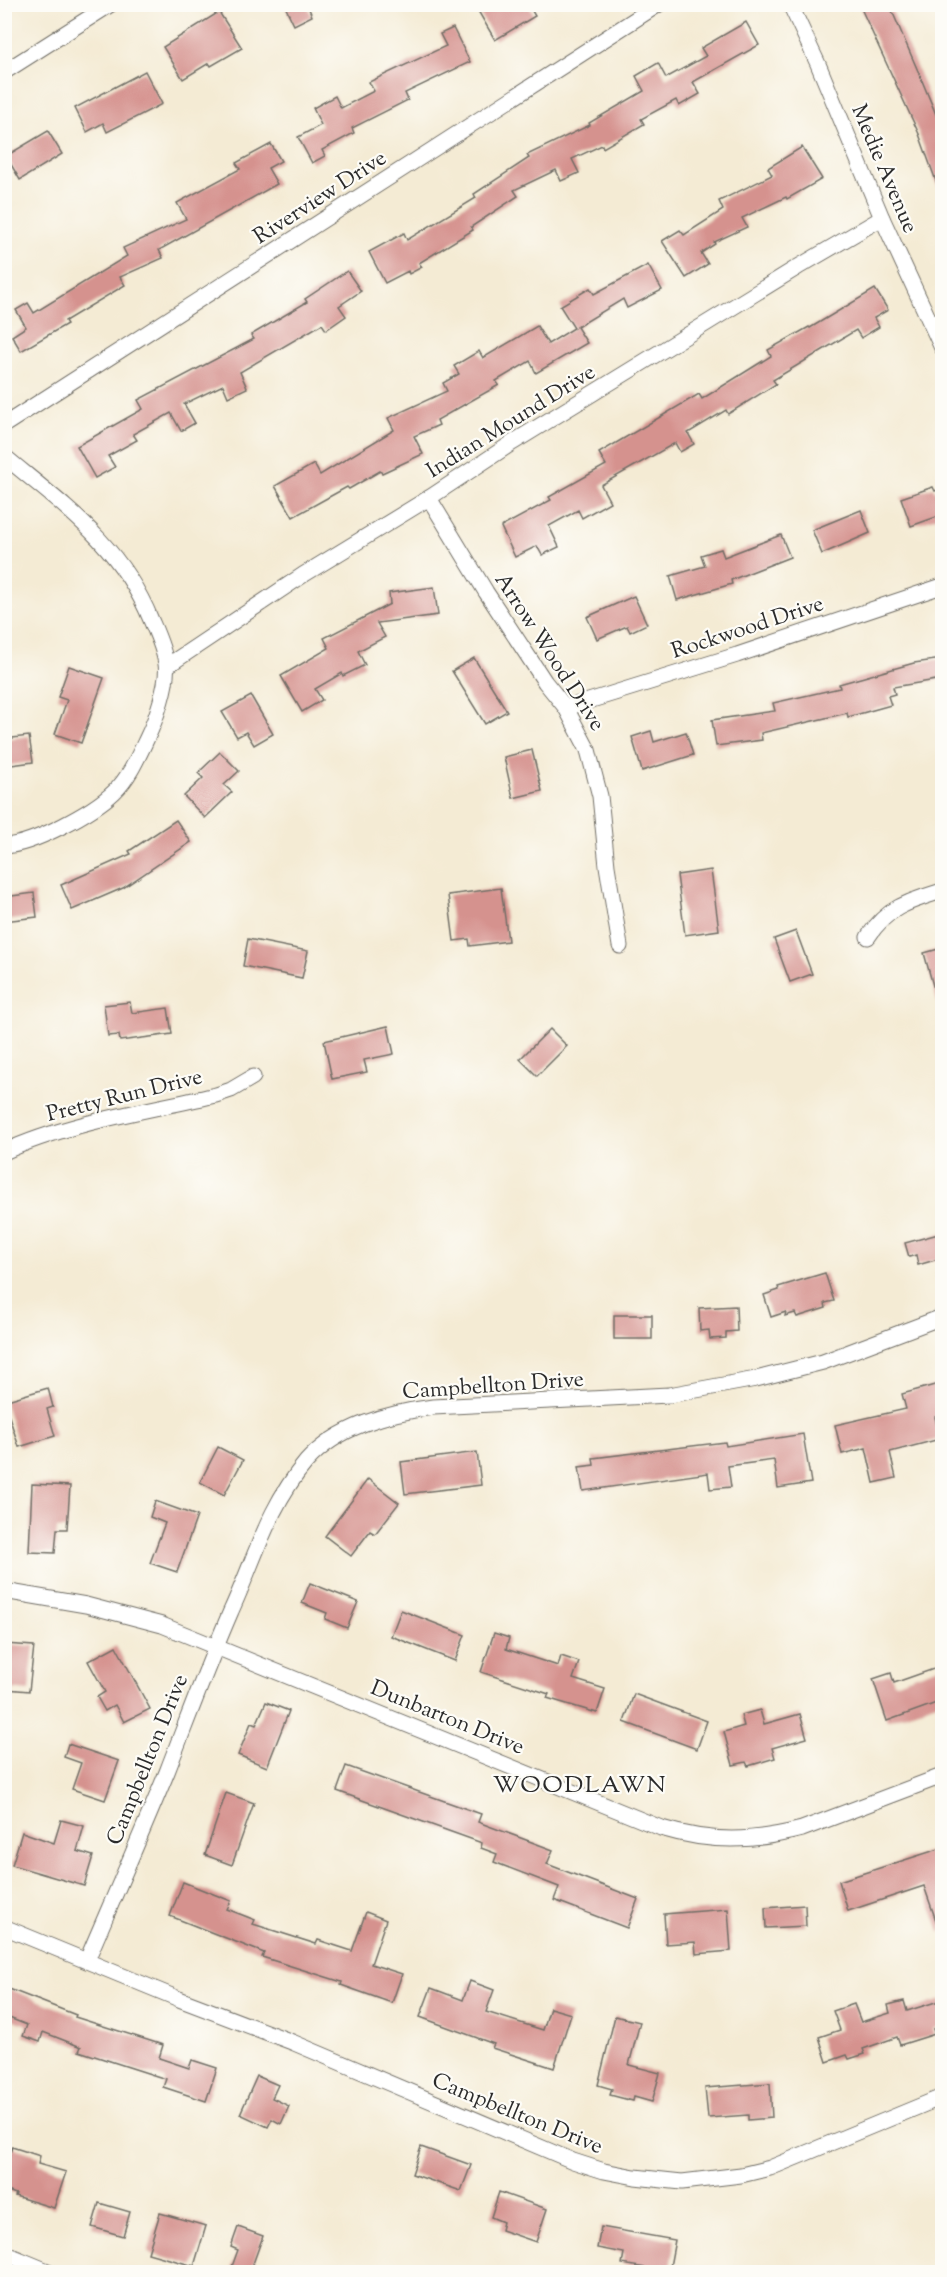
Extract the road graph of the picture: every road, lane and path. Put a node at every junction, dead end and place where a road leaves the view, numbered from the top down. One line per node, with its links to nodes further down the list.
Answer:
1 (111, 4): 4 (street)
2 (659, 4): 7 (street, Riverview Drive)
3 (790, 4): 5 (street, Medie Avenue)
4 (4, 72)
5 (882, 218): 6 (street, Medie Avenue); 9 (street, Indian Mound Drive)
6 (942, 348)
7 (4, 425)
8 (4, 456): 11 (street)
9 (429, 498): 11 (street, Indian Mound Drive); 12 (street, Arrow Wood Drive)
10 (942, 586): 12 (street, Rockwood Drive)
11 (167, 666): 13 (street)
12 (566, 708): 16 (street, Arrow Wood Drive)
13 (4, 846)
14 (942, 891): 15 (street)
15 (868, 937)
16 (620, 946)
17 (253, 1077): 18 (street, Pretty Run Drive)
18 (4, 1152)
19 (942, 1317): 21 (street, Campbellton Drive)
20 (4, 1591): 21 (street, Dunbarton Drive)
21 (215, 1645): 22 (street, Dunbarton Drive); 24 (street, Campbellton Drive)
22 (942, 1776)
23 (4, 1927): 24 (street, Campbellton Drive)
24 (87, 1960): 25 (street, Campbellton Drive)
25 (942, 2097)
26 (4, 2253): 27 (street)
27 (50, 2272)

